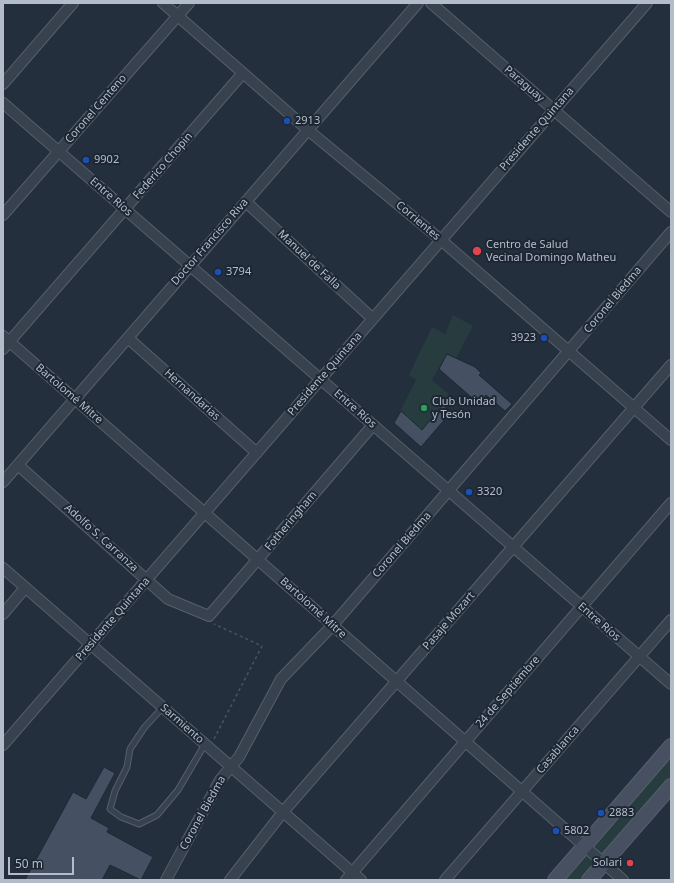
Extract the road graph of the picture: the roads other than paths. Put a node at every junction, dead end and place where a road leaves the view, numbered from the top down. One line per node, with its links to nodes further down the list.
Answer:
1 (73, 3): 9 (street)
2 (163, 3): 7 (street, Corrientes)
3 (189, 3): 7 (street, Coronel Centeno)
4 (418, 3): 12 (street, Doctor Francisco Riva)
5 (431, 3): 11 (street, Paraguay)
6 (647, 3): 11 (street, Presidente Quintana)
7 (178, 16): 8 (street, Corrientes); 13 (street, Coronel Centeno)
8 (243, 73): 12 (street, Corrientes); 15 (street, Federico Chopin)
9 (3, 84)
10 (3, 103): 13 (street, Entre Ríos)
11 (554, 110): 16 (street, Paraguay); 19 (street, Presidente Quintana)
12 (308, 130): 14 (street, Doctor Francisco Riva); 19 (street, Corrientes)
13 (58, 151): 15 (street, Entre Ríos); 17 (street, Coronel Centeno)
14 (246, 202): 20 (street, Doctor Francisco Riva); 21 (street, Manuel de Falla)
15 (125, 209): 20 (street, Entre Ríos); 23 (street, Federico Chopin)
16 (671, 212)
17 (3, 215)
18 (671, 232): 24 (street, Coronel Biedma)
19 (441, 240): 21 (street, Presidente Quintana); 24 (street, Corrientes)
20 (190, 266): 22 (street, Doctor Francisco Riva); 26 (street, Entre Ríos)
21 (373, 319): 26 (street, Presidente Quintana)
22 (128, 338): 27 (street, Doctor Francisco Riva); 31 (street, Hernandarias)
23 (5, 343): 27 (street, Bartolomé Mitre)
24 (569, 351): 28 (street, Corrientes); 34 (street, Coronel Biedma)
25 (671, 365): 28 (street, Pasaje Mozart)
26 (321, 379): 29 (street, Entre Ríos); 31 (street, Presidente Quintana)
27 (74, 399): 32 (street, Doctor Francisco Riva); 36 (street, Bartolomé Mitre)
28 (634, 408): 30 (street, Corrientes); 37 (street, Pasaje Mozart)
29 (373, 425): 34 (street, Entre Ríos); 38 (street, Fotheringham)
30 (671, 440)
31 (257, 453): 36 (street, Presidente Quintana)
32 (18, 465): 33 (street, Doctor Francisco Riva); 40 (street, Adolfo S. Carranza)
33 (3, 482)
34 (449, 491): 37 (street, Entre Ríos); 46 (street, Coronel Biedma)
35 (671, 503): 42 (street, 24 de Septiembre)
36 (205, 513): 38 (street, Bartolomé Mitre); 40 (street, Presidente Quintana)
37 (513, 547): 42 (street, Entre Ríos); 49 (street, Pasaje Mozart)
38 (258, 559): 44 (street, Fotheringham); 46 (street, Bartolomé Mitre)
39 (3, 568): 41 (street, Sarmiento)
40 (147, 580): 44 (street, Adolfo S. Carranza); 47 (street, Presidente Quintana)
41 (26, 588): 43 (street); 47 (street, Sarmiento)
42 (582, 607): 48 (street, Entre Ríos); 52 (street, 24 de Septiembre)
43 (3, 614)
44 (209, 616)
45 (671, 620): 48 (street, Casablanca)
46 (332, 626): 49 (street, Bartolomé Mitre); 56 (street, Coronel Biedma)
47 (90, 645): 51 (street, Sarmiento); 53 (street, Presidente Quintana)
48 (639, 657): 50 (street, Entre Ríos); 58 (street, Casablanca)
49 (396, 681): 52 (street, Bartolomé Mitre); 59 (street, Pasaje Mozart)
50 (671, 684)
51 (162, 708): 54 (street, Sarmiento); 54 (lane)
52 (466, 741): 58 (street, Bartolomé Mitre); 62 (street, 24 de Septiembre)
53 (3, 745)
54 (207, 746): 56 (street, Sarmiento)
55 (671, 746): 60 (main road)
56 (231, 767): 59 (street, Sarmiento); 63 (street, Coronel Biedma)
57 (671, 786): 61 (main road)
58 (522, 791): 60 (street, Bartolomé Mitre); 66 (street, Casablanca)
59 (283, 812): 62 (street, Sarmiento); 64 (street, Pasaje Mozart)
60 (585, 846): 61 (street, Bartolomé Mitre); 67 (main road)
61 (604, 863): 68 (main road); 69 (street, Bartolomé Mitre)
62 (349, 876): 65 (street, Sarmiento)
63 (166, 880)
64 (230, 880)
65 (361, 880)
66 (445, 880)
67 (555, 880)
68 (589, 880)
69 (623, 880)

